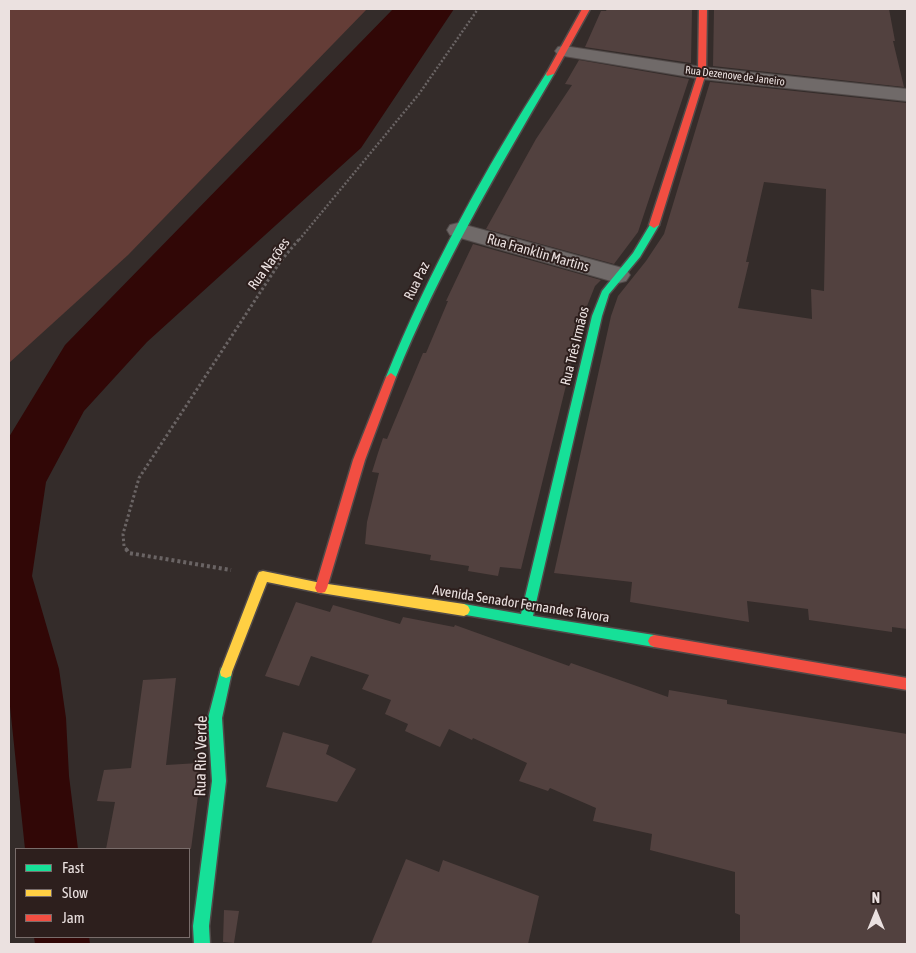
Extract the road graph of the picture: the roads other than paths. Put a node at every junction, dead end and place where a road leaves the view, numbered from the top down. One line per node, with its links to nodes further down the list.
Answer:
1 (586, 9): 3 (street, Rua Paz)
2 (703, 9): 4 (street, Rua Três Irmãos)
3 (564, 52): 4 (street, Rua Dezenove de Janeiro); 6 (street, Rua Paz)
4 (702, 73): 5 (street, Rua Dezenove de Janeiro); 7 (street, Rua Três Irmãos)
5 (907, 95)
6 (458, 230): 7 (street, Rua Franklin Martins); 9 (street, Rua Paz)
7 (618, 275): 10 (street, Rua Três Irmãos)
8 (263, 576): 9 (street, Avenida Senador Fernandes Távora); 12 (street, Rua Rio Verde)
9 (321, 588): 10 (street, Avenida Senador Fernandes Távora)
10 (526, 620): 11 (street, Avenida Senador Fernandes Távora)
11 (907, 684)
12 (202, 944)

